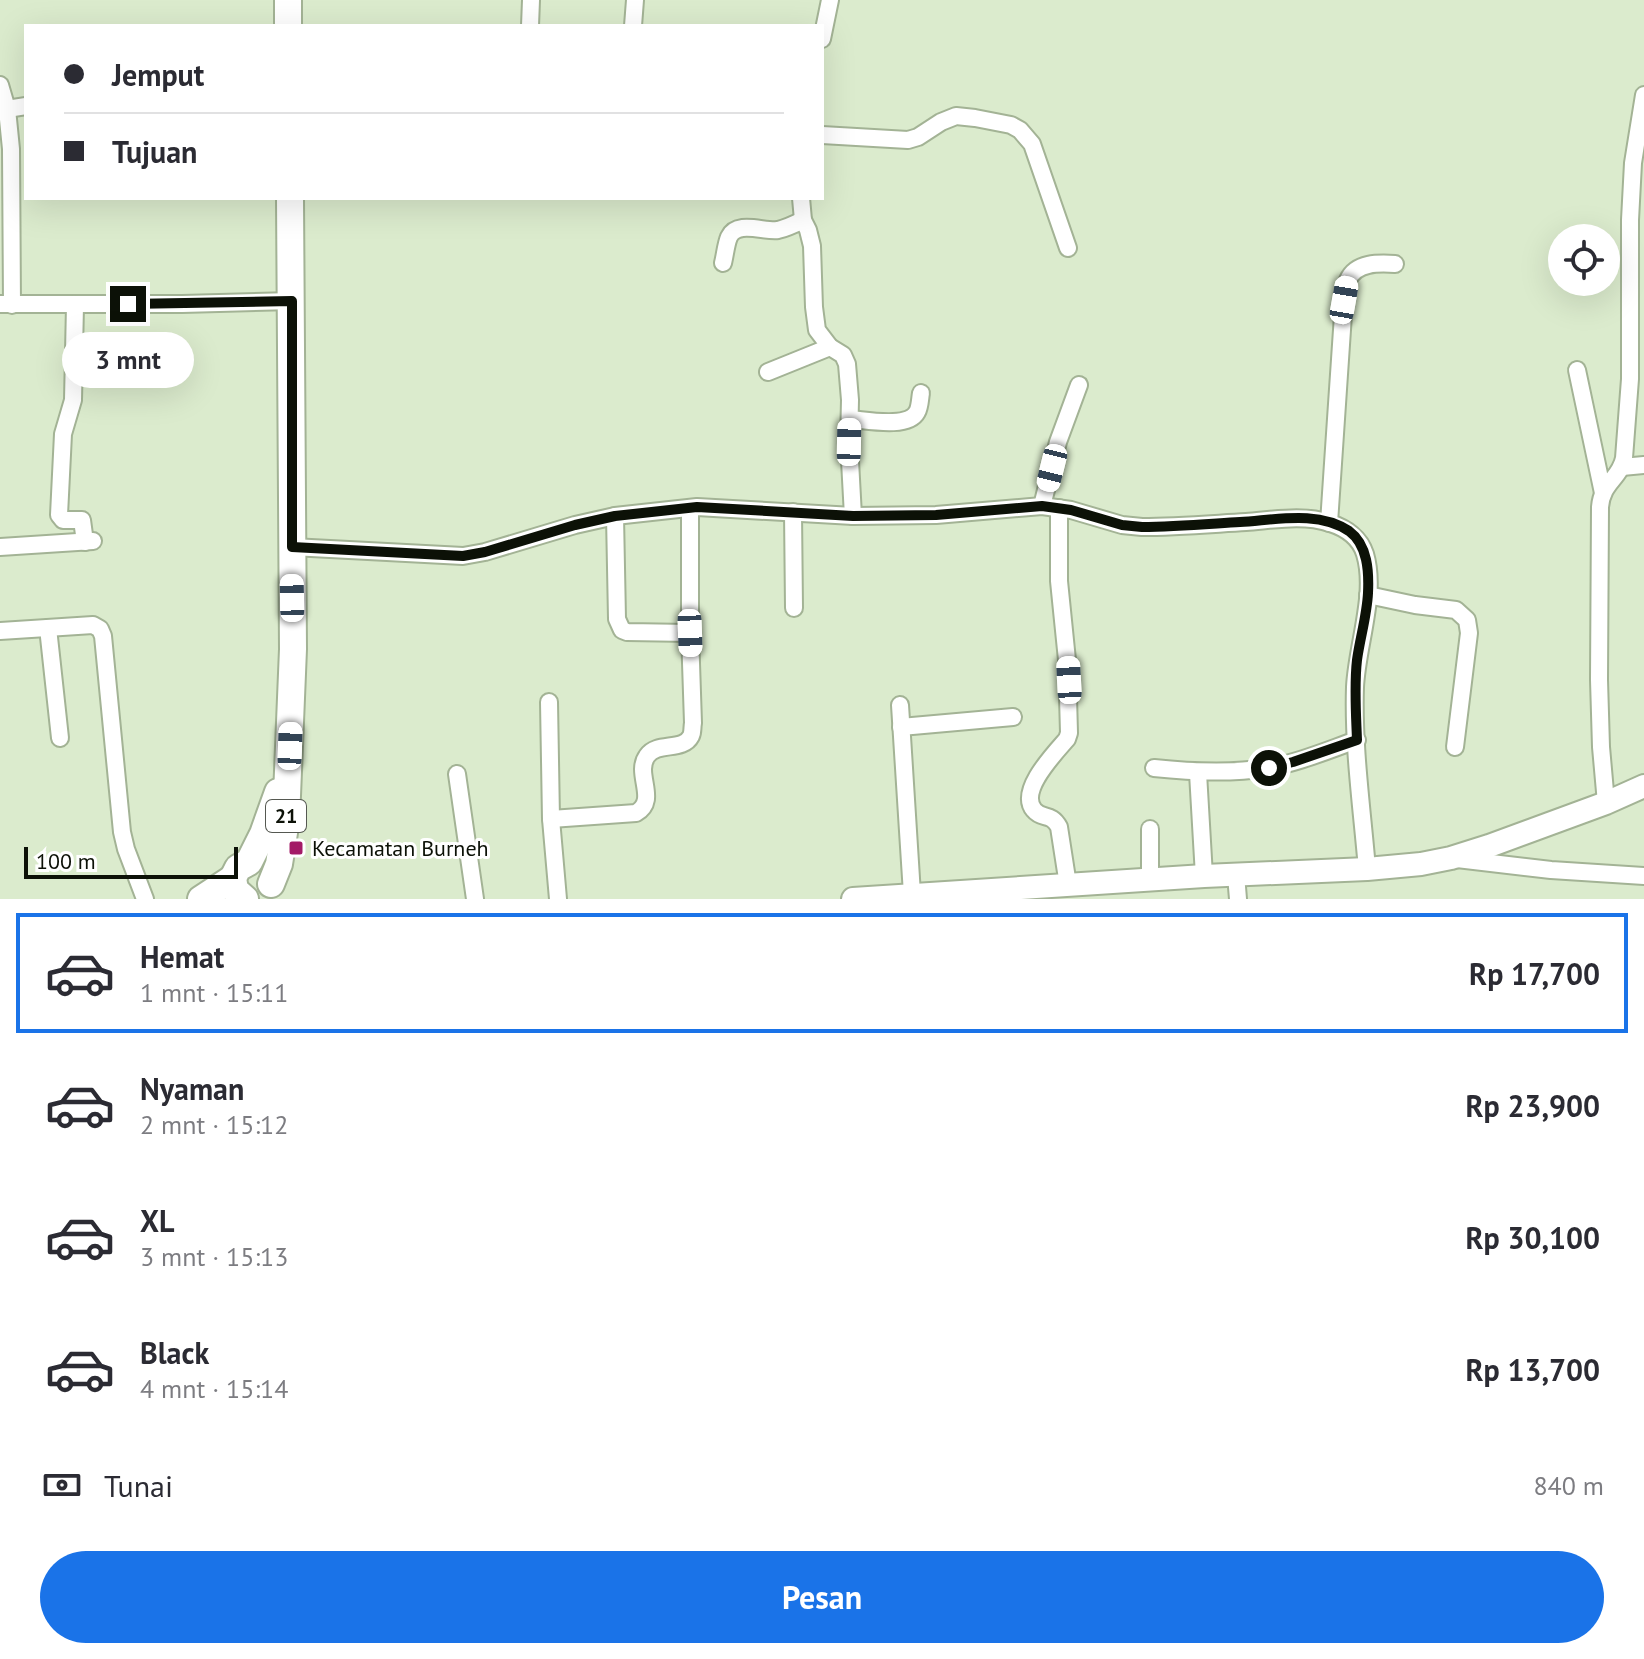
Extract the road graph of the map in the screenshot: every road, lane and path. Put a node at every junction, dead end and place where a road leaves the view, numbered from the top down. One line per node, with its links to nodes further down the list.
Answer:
1 (288, 0): 5 (highway)
2 (531, 0): 6 (street)
3 (635, 0): 7 (street)
4 (830, 0): 8 (street)
5 (288, 24)
6 (530, 24)
7 (633, 24)
8 (824, 29)
9 (0, 85): 12 (street)
10 (1644, 95): 26 (street)
11 (24, 106): 12 (street)
12 (7, 109): 21 (street)
13 (824, 135): 17 (street)
14 (290, 200): 20 (highway, 21)
15 (801, 200): 16 (street)
16 (803, 220): 18 (street); 23 (street)
17 (1068, 248)
18 (723, 263)
19 (1395, 264): 38 (street)
20 (292, 301): 22 (street); 40 (highway, 21)
21 (6, 304): 22 (street)
22 (75, 305): 39 (street)
23 (830, 347): 25 (street); 29 (street)
24 (1577, 370): 32 (street)
25 (768, 372)
26 (1637, 378): 31 (street)
27 (1079, 385): 33 (street)
28 (921, 393): 29 (street)
29 (850, 419): 37 (street)
30 (1644, 465): 31 (street)
31 (1622, 467): 32 (street)
32 (1603, 493): 57 (street)
33 (1050, 507): 37 (street); 38 (street); 66 (street)
34 (690, 508): 35 (street); 36 (street); 45 (street)
35 (793, 512): 37 (street); 42 (street)
36 (615, 516): 40 (street); 45 (street)
37 (853, 516)
38 (1329, 523): 41 (street)
39 (0, 547)
40 (292, 547): 67 (highway, 21)
41 (1368, 595): 51 (street); 52 (street)
42 (794, 608)
43 (48, 628): 44 (street); 50 (street); 70 (street)
44 (0, 631)
45 (690, 633): 58 (street)
46 (549, 702): 58 (street)
47 (900, 705): 49 (street)
48 (1013, 717): 49 (street)
49 (901, 727): 68 (street)
50 (60, 738)
51 (1357, 740): 54 (street); 61 (street)
52 (1455, 747)
53 (1154, 768): 54 (street)
54 (1198, 773): 63 (street)
55 (457, 774): 72 (street)
56 (1644, 786): 57 (main road)
57 (1606, 803): 60 (main road)
58 (551, 819): 73 (street)
59 (1150, 829): 65 (street)
60 (1451, 858): 61 (main road); 64 (street)
61 (1367, 869): 62 (main road)
62 (1236, 875): 63 (main road); 75 (street)
63 (1204, 876): 65 (main road)
64 (1644, 876)
65 (1150, 880): 66 (main road)
66 (1068, 885): 69 (main road)
67 (256, 888): 71 (highway, 21)
68 (912, 894): 69 (main road); 74 (main road)
69 (952, 895)
70 (145, 899)
71 (201, 899)
72 (475, 899)
73 (558, 899)
74 (853, 899)
75 (1238, 899)

